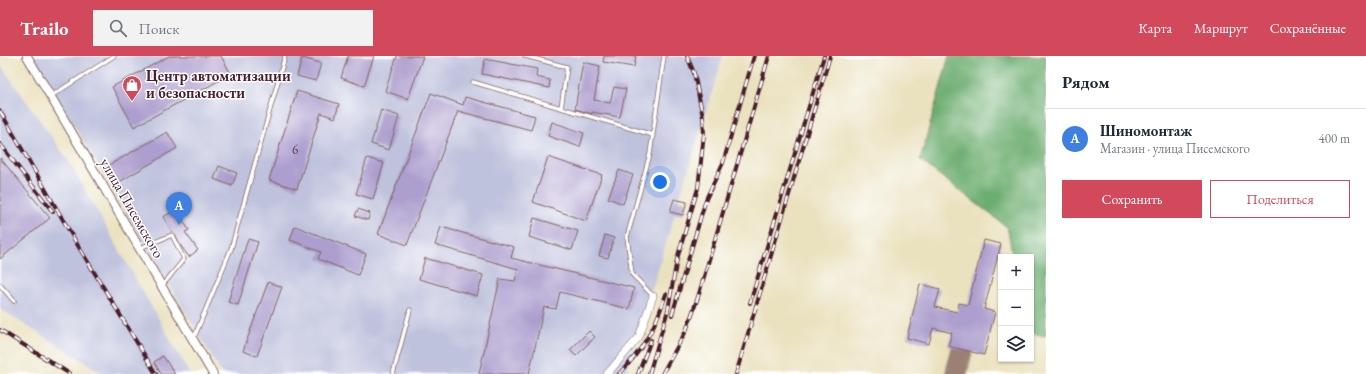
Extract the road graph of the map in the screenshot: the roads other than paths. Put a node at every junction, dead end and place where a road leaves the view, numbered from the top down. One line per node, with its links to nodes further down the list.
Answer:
1 (27, 56): 7 (street, улица Писемского)
2 (114, 56): 7 (lane)
3 (285, 56): 16 (lane)
4 (525, 56): 8 (lane)
5 (664, 56): 9 (lane)
6 (473, 82): 8 (lane)
7 (50, 96): 10 (street, улица Писемского)
8 (561, 108): 9 (lane)
9 (653, 135): 13 (lane)
10 (138, 248): 12 (street, улица Писемского); 12 (lane)
11 (0, 285): 14 (lane)
12 (161, 287): 16 (street, улица Писемского)
13 (653, 296): 19 (street)
14 (14, 301)
15 (410, 310): 18 (lane)
16 (193, 341): 17 (street, улица Писемского)
17 (213, 374)
18 (393, 374)
19 (607, 374)

